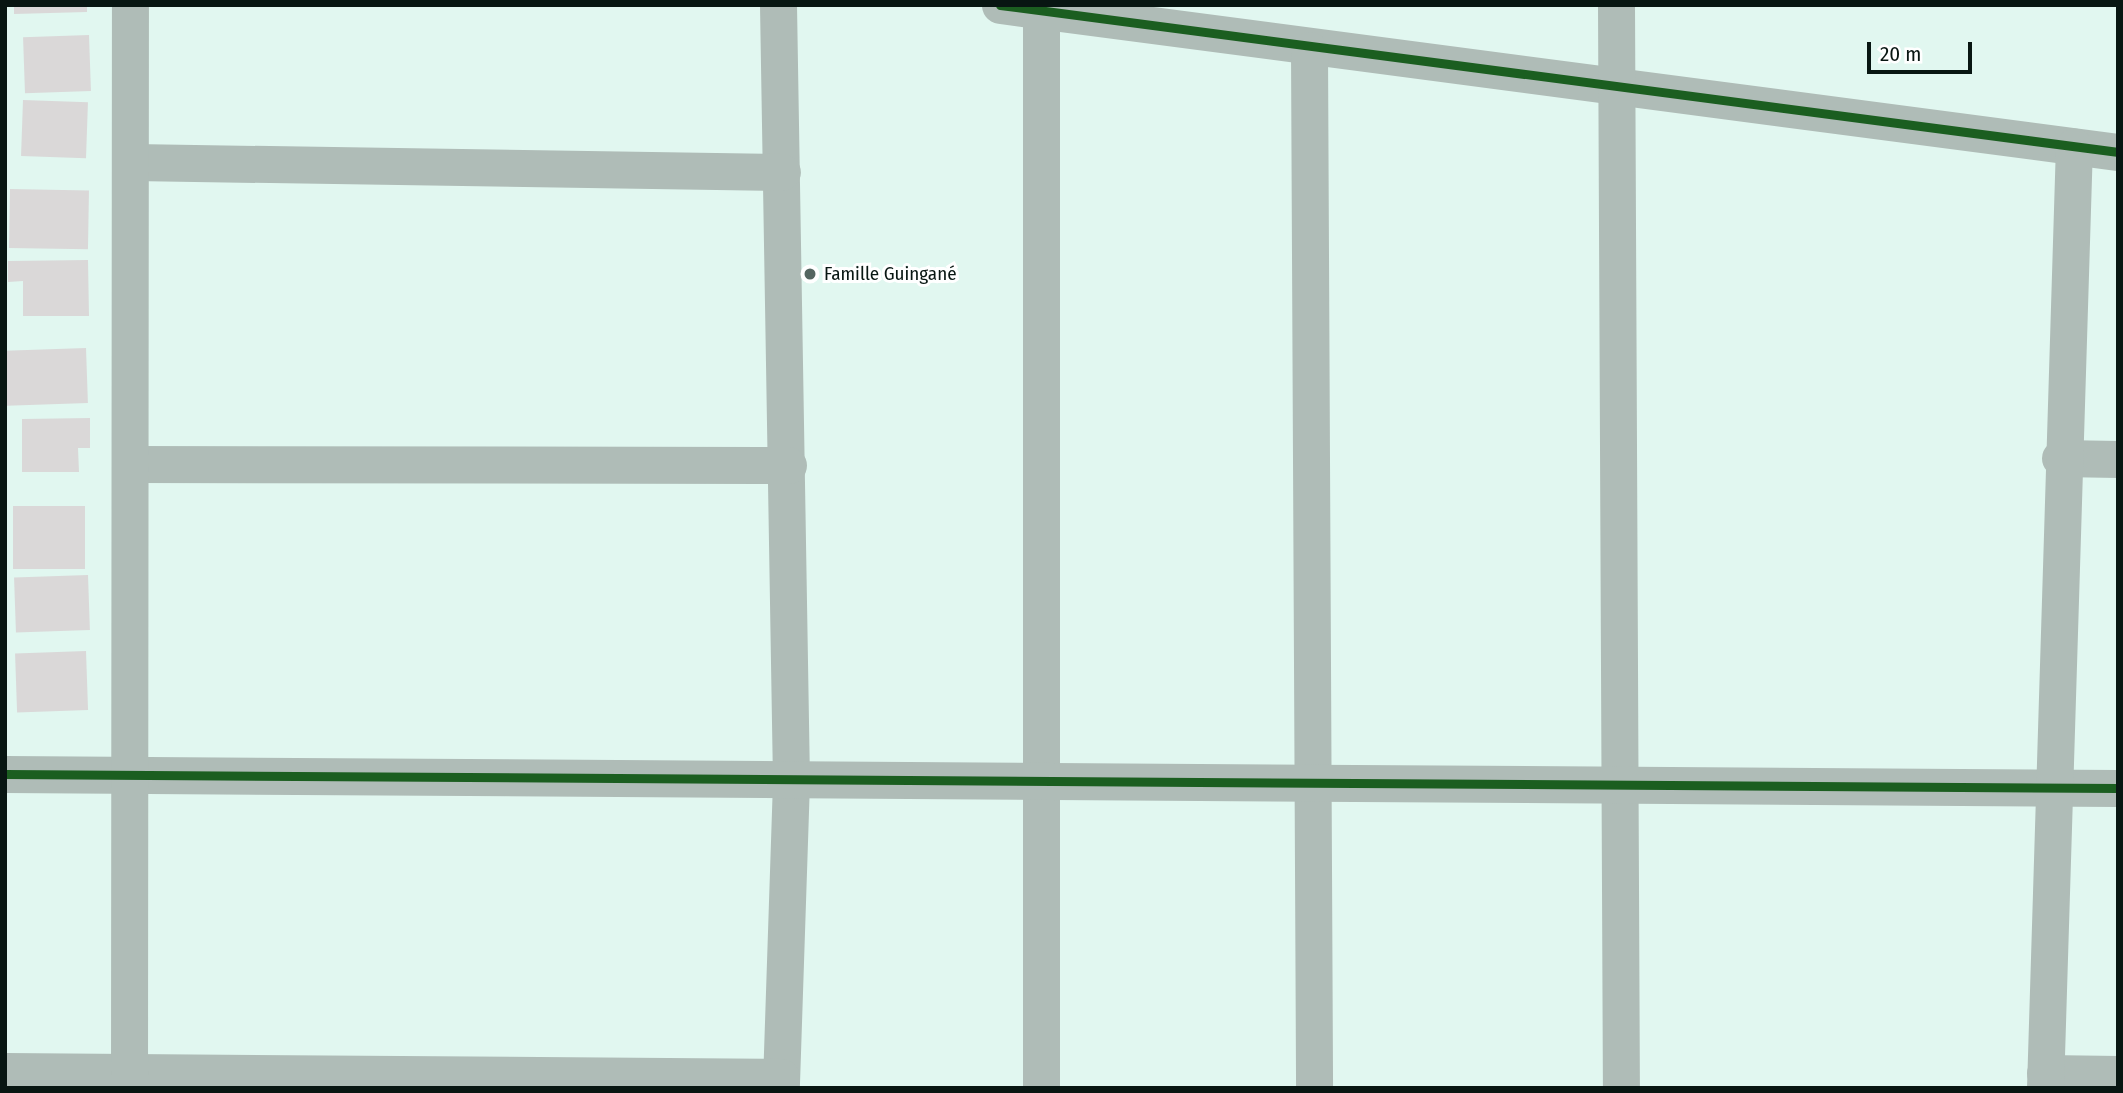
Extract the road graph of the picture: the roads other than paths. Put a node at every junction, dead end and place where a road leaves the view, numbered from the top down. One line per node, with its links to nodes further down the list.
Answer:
1 (130, 5): 10 (street)
2 (778, 5): 11 (street)
3 (1000, 5): 5 (street)
4 (1616, 5): 7 (street)
5 (1041, 13): 6 (street); 20 (street)
6 (1309, 50): 7 (street); 19 (street)
7 (1615, 91): 8 (street); 21 (street)
8 (2074, 146): 9 (street); 12 (street)
9 (2118, 152)
10 (132, 162): 11 (street); 14 (street)
11 (782, 172): 15 (street)
12 (2060, 458): 13 (street); 23 (street)
13 (2118, 459)
14 (130, 464): 15 (street); 17 (street)
15 (788, 465): 18 (street)
16 (5, 774): 17 (street)
17 (127, 775): 18 (street); 26 (street)
18 (791, 781): 20 (street); 28 (street)
19 (1309, 783): 20 (street); 21 (street); 30 (street)
20 (1041, 784): 29 (street)
21 (1616, 787): 23 (street); 31 (street)
22 (2118, 788): 23 (street)
23 (2051, 789): 27 (street)
24 (5, 1071): 26 (street)
25 (2118, 1074): 27 (street)
26 (128, 1080): 28 (street)
27 (2045, 1081)
28 (781, 1082)
29 (1041, 1088)
30 (1314, 1088)
31 (1621, 1088)

